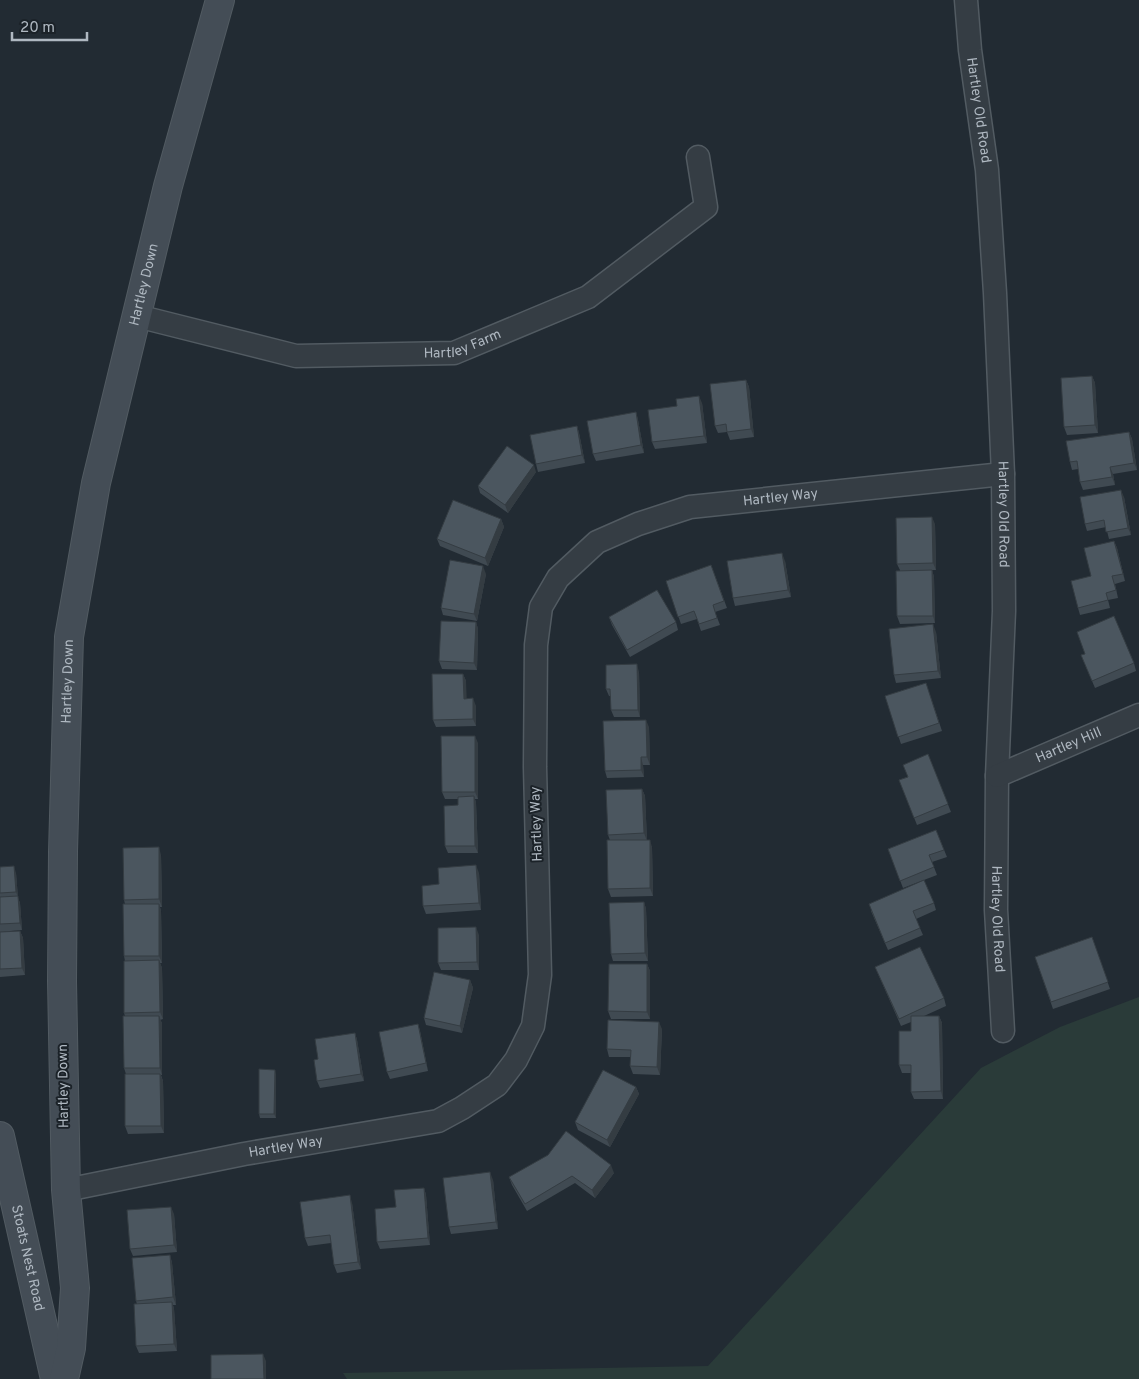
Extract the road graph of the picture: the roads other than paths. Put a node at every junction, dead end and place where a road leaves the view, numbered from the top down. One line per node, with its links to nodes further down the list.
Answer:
1 (220, 0): 4 (street, Hartley Down)
2 (966, 0): 5 (street, Hartley Old Road)
3 (698, 158): 4 (street, Hartley Farm)
4 (137, 316): 10 (street, Hartley Down)
5 (1003, 474): 7 (street, Hartley Old Road); 10 (street, Hartley Way)
6 (1139, 715): 7 (street, Hartley Hill)
7 (998, 776): 8 (street, Hartley Old Road)
8 (1002, 1031)
9 (0, 1136): 11 (street, Stoats Nest Road)
10 (66, 1190): 12 (street, Hartley Down)
11 (55, 1379)
12 (64, 1379)

